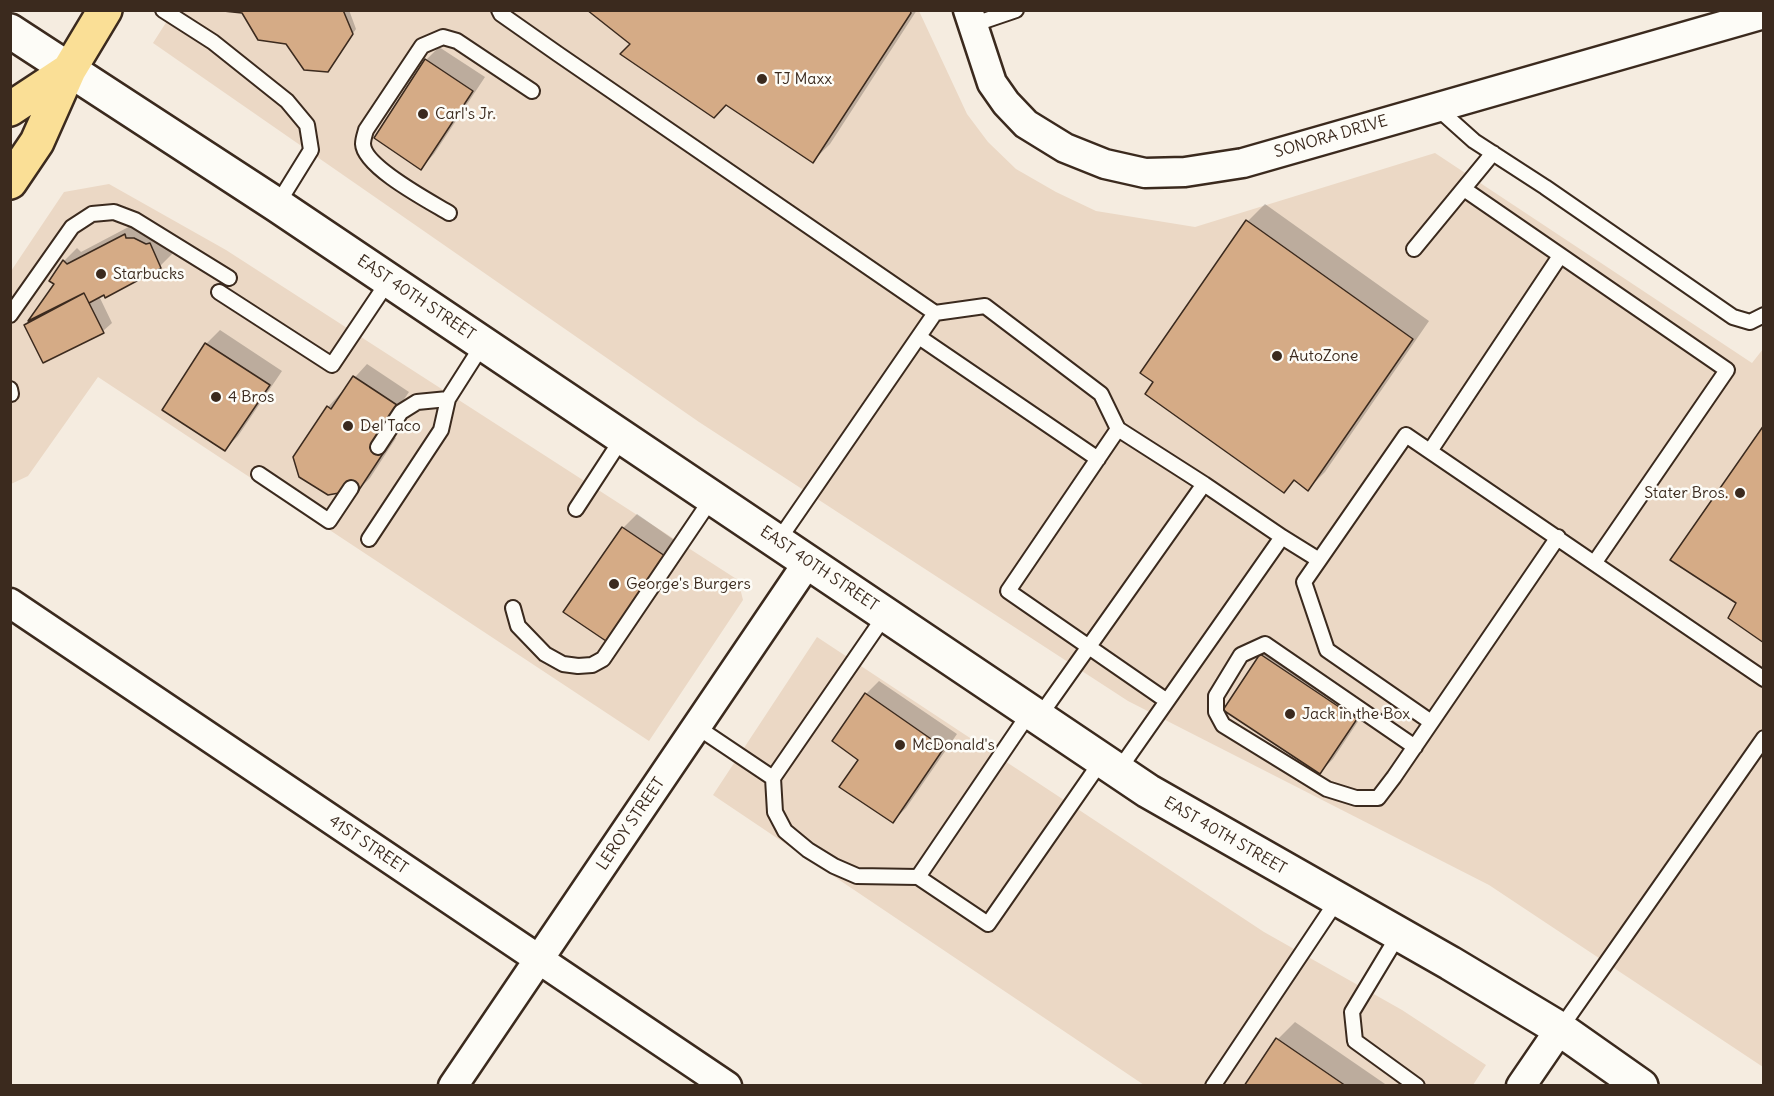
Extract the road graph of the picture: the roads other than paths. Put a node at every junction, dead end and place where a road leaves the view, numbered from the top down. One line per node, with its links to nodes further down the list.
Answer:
1 (105, 10): 9 (main road)
2 (163, 10): 6 (lane)
3 (499, 10): 23 (lane)
4 (1016, 10): 7 (lane)
5 (1764, 14): 11 (street, SONORA DRIVE)
6 (180, 15): 16 (lane)
7 (970, 18): 11 (street, SONORA DRIVE)
8 (10, 31): 9 (main road, EAST 40TH STREET)
9 (69, 70): 12 (main road); 14 (main road); 16 (main road, EAST 40TH STREET)
10 (532, 90): 17 (lane)
11 (1436, 107): 13 (lane)
12 (10, 109)
13 (1492, 153): 15 (lane); 25 (lane)
14 (10, 182)
15 (1464, 189): 18 (lane); 19 (lane)
16 (277, 205): 21 (main road, EAST 40TH STREET)
17 (449, 213)
18 (1414, 249)
19 (1560, 256): 34 (lane); 47 (lane)
20 (229, 278): 24 (lane)
21 (389, 280): 22 (lane); 27 (main road, EAST 40TH STREET)
22 (219, 292)
23 (935, 313): 26 (lane); 31 (lane)
24 (10, 315)
25 (1764, 315)
26 (920, 337): 35 (lane); 44 (lane)
27 (483, 344): 30 (lane); 32 (main road, EAST 40TH STREET)
28 (10, 389): 29 (lane)
29 (11, 394)
30 (448, 399): 33 (lane); 43 (lane)
31 (1118, 429): 35 (lane); 37 (lane)
32 (623, 437): 39 (main road, EAST 40TH STREET); 40 (lane)
33 (378, 447)
34 (1430, 451): 42 (lane); 45 (lane)
35 (1098, 459): 51 (lane)
36 (259, 474): 38 (lane)
37 (1204, 484): 41 (lane); 51 (lane)
38 (351, 488)
39 (712, 498): 44 (main road, EAST 40TH STREET); 49 (lane)
40 (576, 509)
41 (1282, 537): 45 (lane); 53 (lane)
42 (1558, 537): 47 (lane); 55 (lane)
43 (369, 539)
44 (778, 541): 46 (main road, EAST 40TH STREET)
45 (1319, 560): 55 (lane)
46 (808, 562): 50 (main road, EAST 40TH STREET); 56 (street, LEROY STREET)
47 (1595, 562): 52 (lane)
48 (10, 603): 64 (street, 41ST STREET)
49 (513, 608)
50 (886, 614): 54 (main road, EAST 40TH STREET); 60 (lane)
51 (1089, 647): 53 (lane); 54 (lane)
52 (1764, 679)
53 (1167, 701): 59 (lane)
54 (1034, 714): 59 (main road, EAST 40TH STREET); 61 (lane)
55 (1431, 722): 58 (lane)
56 (697, 727): 60 (lane); 64 (street, LEROY STREET)
57 (1764, 738): 65 (lane)
58 (1415, 747): 58 (lane)
59 (1110, 765): 61 (lane); 62 (main road, EAST 40TH STREET)
60 (773, 778): 61 (lane)
61 (918, 877)
62 (1338, 899): 63 (main road, EAST 40TH STREET); 68 (lane)
63 (1399, 934): 65 (main road, EAST 40TH STREET); 69 (lane)
64 (539, 960): 66 (street, LEROY STREET); 67 (street, 41ST STREET)
65 (1560, 1029): 70 (street); 71 (main road, EAST 40TH STREET)
66 (453, 1086)
67 (727, 1086)
68 (1213, 1086)
69 (1417, 1086)
70 (1521, 1086)
71 (1641, 1086)

